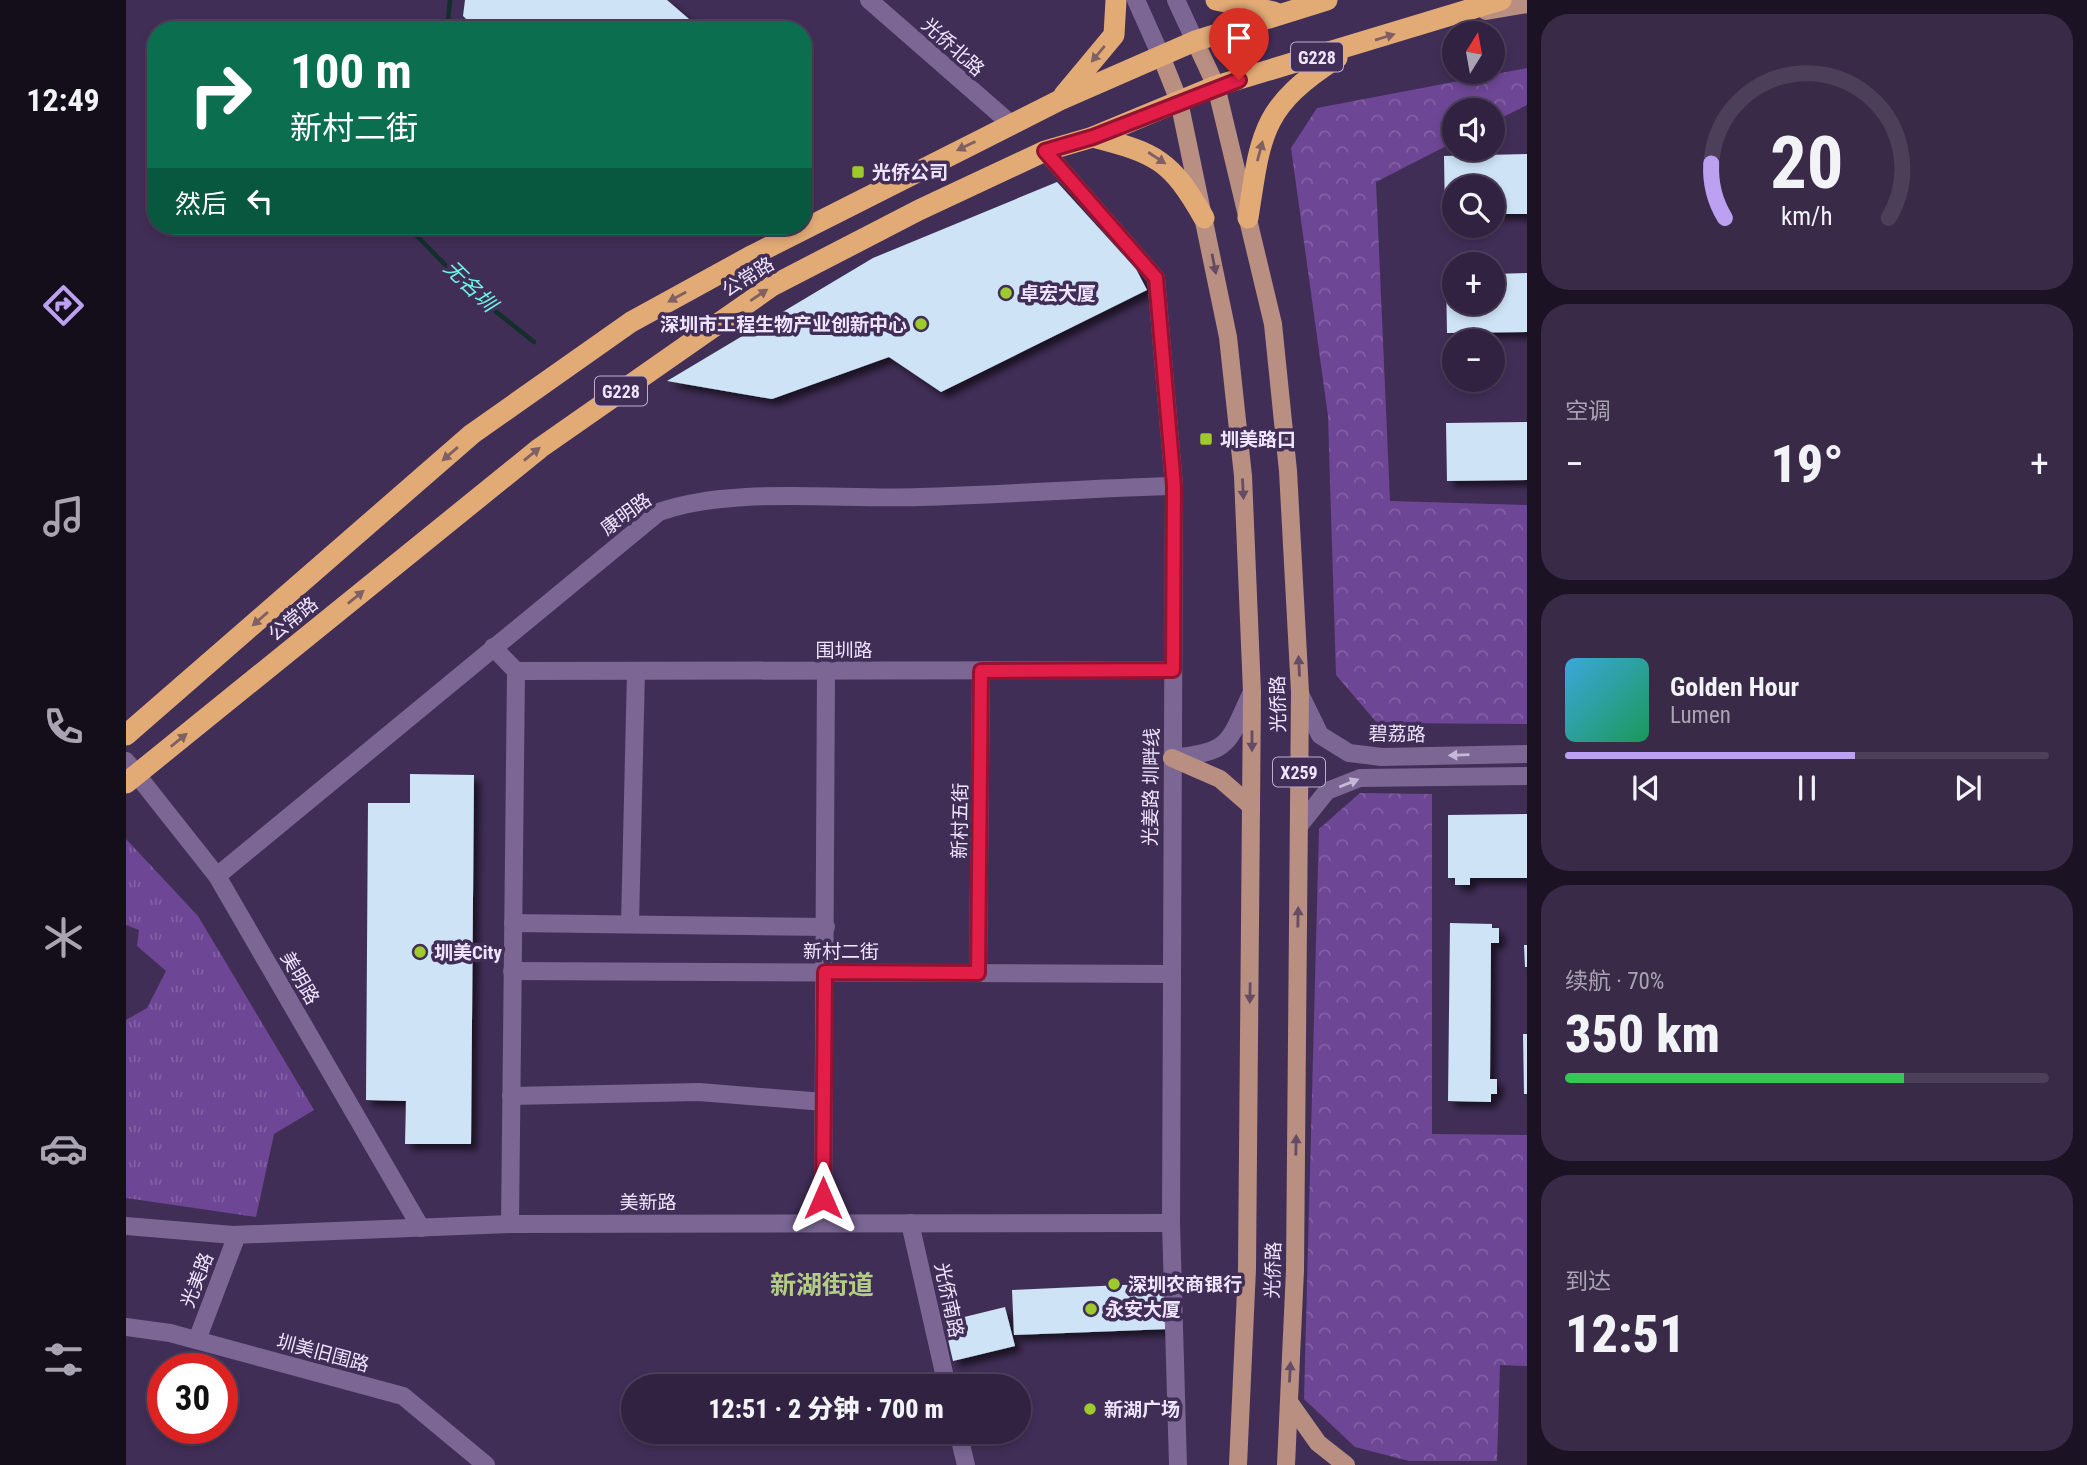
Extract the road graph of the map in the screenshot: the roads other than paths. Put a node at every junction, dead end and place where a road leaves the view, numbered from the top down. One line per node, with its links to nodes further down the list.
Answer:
1 (869, 0): 17 (street, 光侨北路)
2 (1116, 0): 15 (highway, one-way to 15)
3 (1136, 0): 13 (street, 光侨路)
4 (1176, 0): 11 (street, 光侨路)
5 (1216, 0): 9 (highway)
6 (1327, 0): 9 (highway, 公常路 / G228)
7 (1501, 0): 10 (highway, 公常路 / G228)
8 (1527, 4): 10 (main road)
9 (1283, 13): 11 (highway, 公常路 / G228)
10 (1455, 16): 12 (highway, 公常路 / G228, one-way to 10)
11 (1195, 41): 13 (highway, 公常路 / G228); 14 (main road, 光侨路 / X259)
12 (1357, 46): 14 (highway, 公常路 / G228); 21 (highway, one-way to 12)
13 (1161, 56): 15 (highway, 公常路 / G228); 16 (main road, 光侨路 / X259)
14 (1216, 86): 16 (highway, 公常路 / G228); 21 (main road, 光侨路 / X259)
15 (1060, 100): 17 (highway, 公常路 / G228)
16 (1179, 102): 18 (highway, 公常路 / G228); 20 (main road, 光侨路 / X259)
17 (1011, 124): 22 (highway, 公常路 / G228, one-way to 22)
18 (1093, 137): 19 (highway, 公常路 / G228); 20 (highway, one-way to 20)
19 (1045, 151): 24 (street, 光姜路 圳畔线); 36 (highway, 公常路 / G228, one-way to 19)
20 (1204, 218): 31 (main road, 光侨路 / X259, one-way to 31)
21 (1248, 218): 32 (main road, 光侨路 / X259, one-way to 21)
22 (812, 225)
23 (792, 235): 33 (highway, 公常路 / G228, one-way to 33)
24 (1174, 486): 25 (street, 康明路); 26 (street, 光姜路 圳畔线)
25 (493, 648): 27 (street); 40 (street, 康明路)
26 (1173, 670): 30 (street, 围圳路); 35 (street, 光姜路 圳畔线)
27 (516, 671): 28 (street, 围圳路); 41 (street)
28 (636, 671): 29 (street, 围圳路); 42 (street)
29 (826, 671): 30 (street, 围圳路); 43 (street)
30 (981, 671): 46 (street, 新村五街)
31 (1252, 692): 35 (street); 38 (main road, 光侨路 / X259, one-way to 38)
32 (1300, 692): 34 (street, 碧荔路, one-way to 32); 39 (main road, 光侨路 / X259)
33 (126, 735)
34 (1527, 754)
35 (1172, 758): 38 (main road); 47 (street, 光姜路 圳畔线)
36 (130, 773): 40 (street, 美明路)
37 (1527, 776): 39 (street, one-way to 37)
38 (1251, 806): 65 (main road, 光侨路 / X259, one-way to 65)
39 (1299, 826): 60 (main road, 光侨路 / X259, one-way to 39)
40 (217, 876): 55 (street, 美明路)
41 (513, 923): 42 (street); 44 (street)
42 (630, 924): 43 (street)
43 (826, 927): 45 (street)
44 (512, 971): 45 (street, 新村二街); 48 (street)
45 (825, 972): 46 (street, 新村二街); 49 (street)
46 (978, 973): 47 (street, 新村二街)
47 (1170, 974): 52 (street, 光姜路 圳畔线)
48 (511, 1096): 49 (street); 53 (street)
49 (824, 1102): 50 (street)
50 (823, 1223): 51 (street, 美新路); 53 (street, 美新路)
51 (910, 1223): 52 (street, 美新路); 59 (street, 光侨南路)
52 (1171, 1223): 64 (street, 光姜路 圳畔线)
53 (510, 1224): 55 (street, 美新路)
54 (126, 1226): 56 (street, 美新路)
55 (421, 1228): 56 (street, 美新路)
56 (237, 1235): 58 (street, 光美路)
57 (126, 1327): 58 (street, 圳美旧围路)
58 (197, 1340): 62 (street, 圳美旧围路)
59 (944, 1374)
60 (1289, 1402): 66 (main road, 光侨路 / X259); 67 (main road)
61 (961, 1444): 63 (street)
62 (486, 1465)
63 (966, 1465)
64 (1178, 1465)
65 (1238, 1465)
66 (1286, 1465)
67 (1346, 1465)

